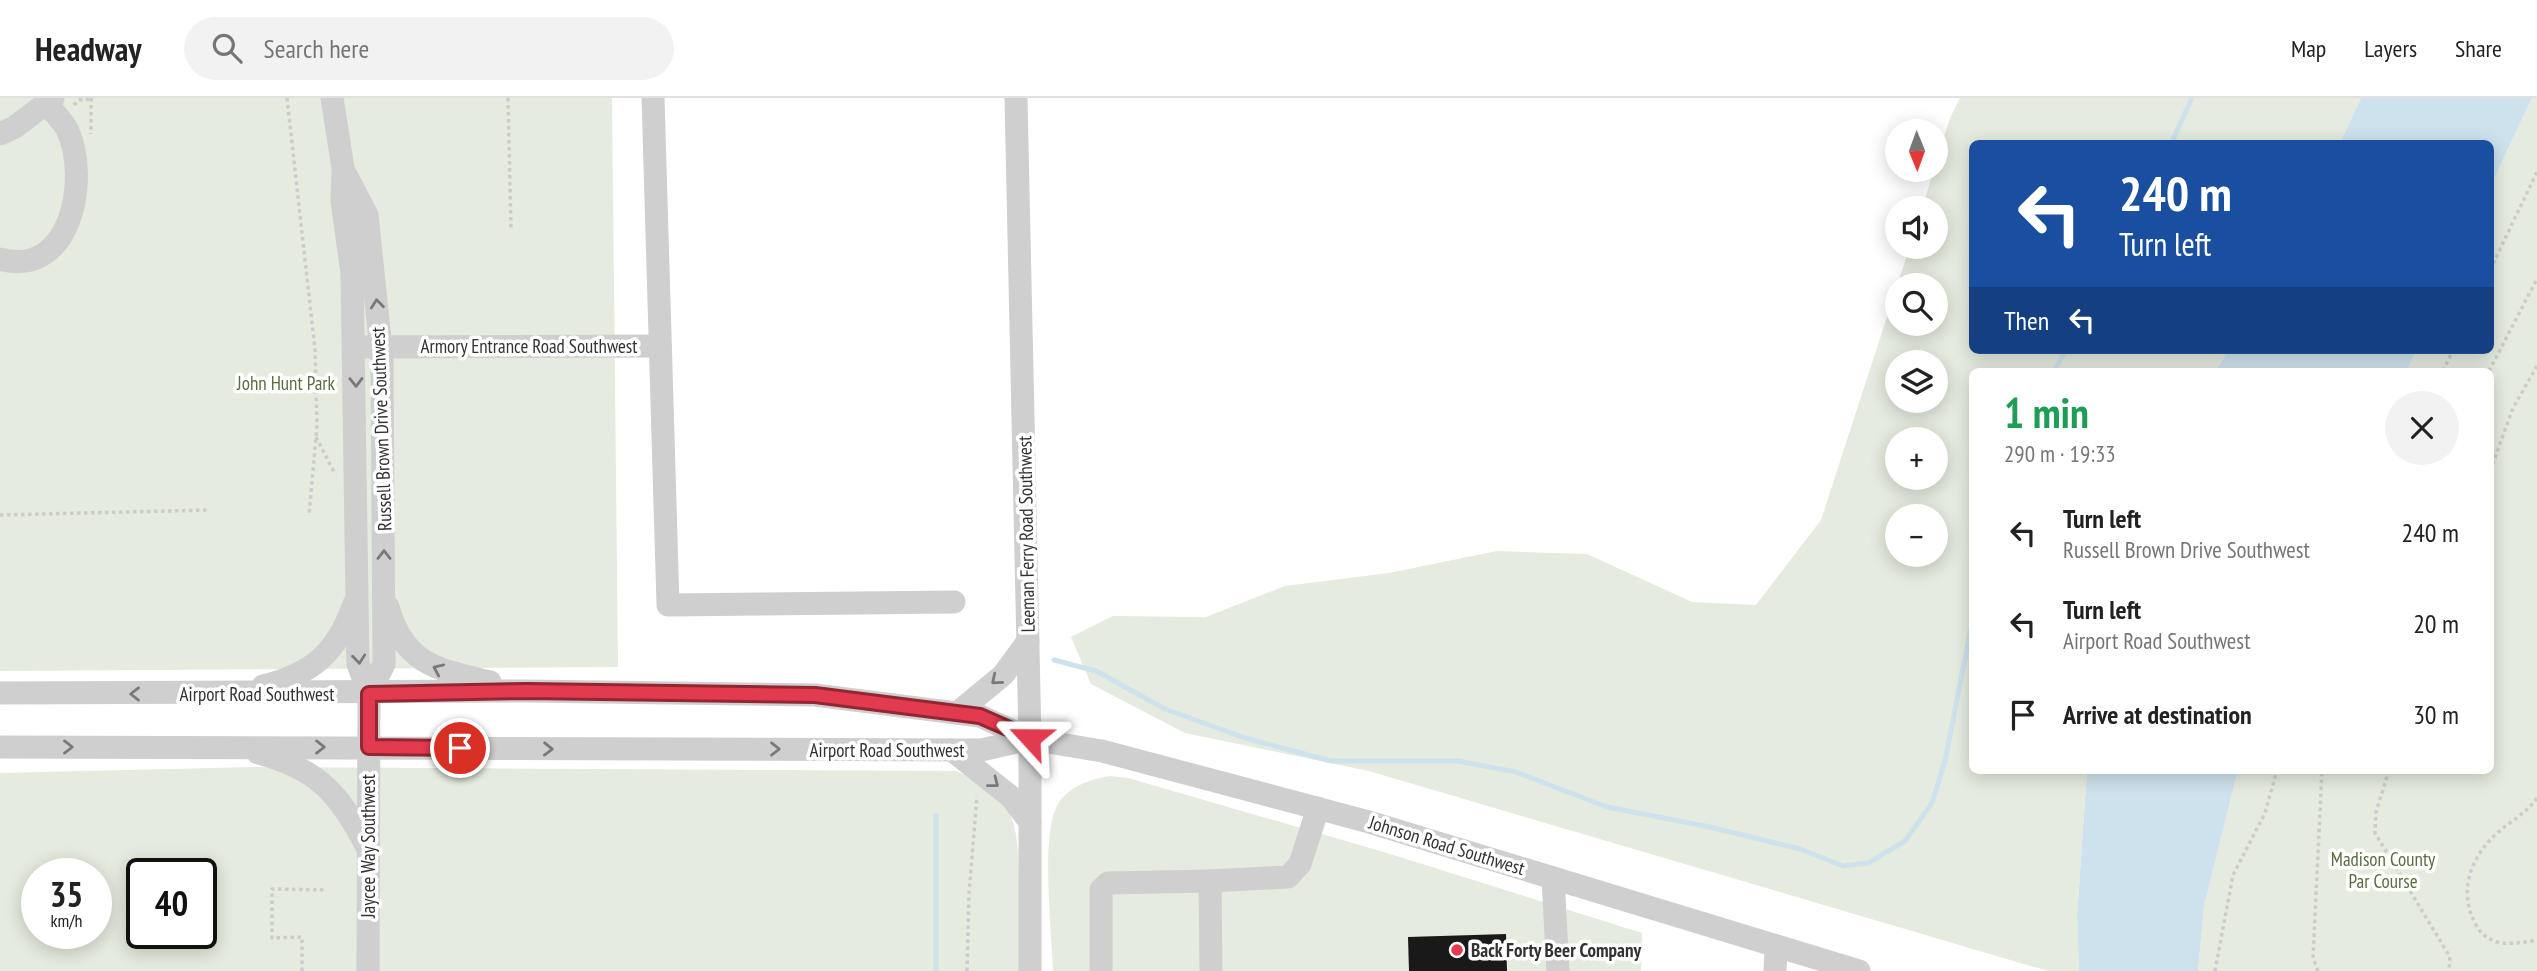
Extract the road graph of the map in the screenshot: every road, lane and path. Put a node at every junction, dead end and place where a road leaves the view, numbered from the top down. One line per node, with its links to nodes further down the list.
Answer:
1 (287, 98): 22 (path)
2 (332, 98): 8 (street, Russell Brown Drive Southwest)
3 (508, 98): 10 (path)
4 (653, 98): 14 (street)
5 (1016, 98): 26 (street, Leeman Ferry Road Southwest)
6 (50, 101): 7 (street); 11 (street)
7 (0, 134)
8 (343, 168): 15 (street, Russell Brown Drive Southwest, one-way to 8); 16 (street, Russell Brown Drive Southwest)
9 (2537, 172): 12 (path)
10 (511, 231)
11 (0, 259)
12 (2494, 262)
13 (2537, 279): 18 (path)
14 (660, 345): 15 (street, Armory Entrance Road Southwest); 25 (street)
15 (380, 346): 16 (street, Armory Entrance Road Southwest); 23 (street, Russell Brown Drive Southwest, one-way to 15)
16 (355, 347): 24 (street, Russell Brown Drive Southwest, one-way to 24)
17 (2537, 366): 19 (path)
18 (2491, 368)
19 (2494, 460)
20 (209, 510): 21 (path)
21 (0, 515)
22 (309, 516)
23 (384, 594): 27 (street, one-way to 23); 30 (street, Russell Brown Drive Southwest)
24 (358, 595): 29 (street); 30 (street, Russell Brown Drive Southwest, one-way to 30)
25 (954, 602)
26 (1028, 641): 31 (street, one-way to 31); 33 (street, Leeman Ferry Road Southwest)
27 (527, 691): 30 (street, Airport Road Southwest); 31 (street, Airport Road Southwest)
28 (0, 692): 29 (street, Airport Road Southwest, one-way to 28)
29 (228, 694): 30 (street, Airport Road Southwest)
30 (369, 694): 32 (street, Russell Brown Drive Southwest)
31 (957, 713): 33 (street, Airport Road Southwest)
32 (369, 720): 36 (street, Jaycee Way Southwest)
33 (1030, 738): 37 (street, Airport Road Southwest); 43 (street, Johnson Road Southwest); 44 (street, Leeman Ferry Road Southwest)
34 (231, 746): 35 (street, Airport Road Southwest, one-way to 34); 36 (street, Airport Road Southwest, one-way to 36); 45 (street)
35 (0, 747)
36 (369, 747): 37 (street, Airport Road Southwest, one-way to 37); 45 (street, Jaycee Way Southwest)
37 (952, 750): 44 (street, one-way to 44)
38 (2276, 774): 60 (path)
39 (2322, 774): 61 (path)
40 (2388, 774): 62 (path)
41 (977, 790): 53 (path)
42 (2537, 798): 49 (path)
43 (1318, 808): 46 (street, Johnson Road Southwest); 47 (street)
44 (1030, 822): 54 (street, Leeman Ferry Road Southwest)
45 (368, 848): 52 (street, Jaycee Way Southwest)
46 (1553, 878): 50 (street, Johnson Road Southwest); 57 (street)
47 (1209, 881): 55 (street); 56 (street)
48 (327, 890): 51 (path)
49 (2537, 940)
50 (1776, 946): 58 (street); 59 (street, Johnson Road Southwest)
51 (303, 971)
52 (368, 971)
53 (967, 971)
54 (1030, 971)
55 (1101, 971)
56 (1211, 971)
57 (1558, 971)
58 (1775, 971)
59 (1859, 971)
60 (2215, 971)
61 (2318, 971)
62 (2449, 971)

